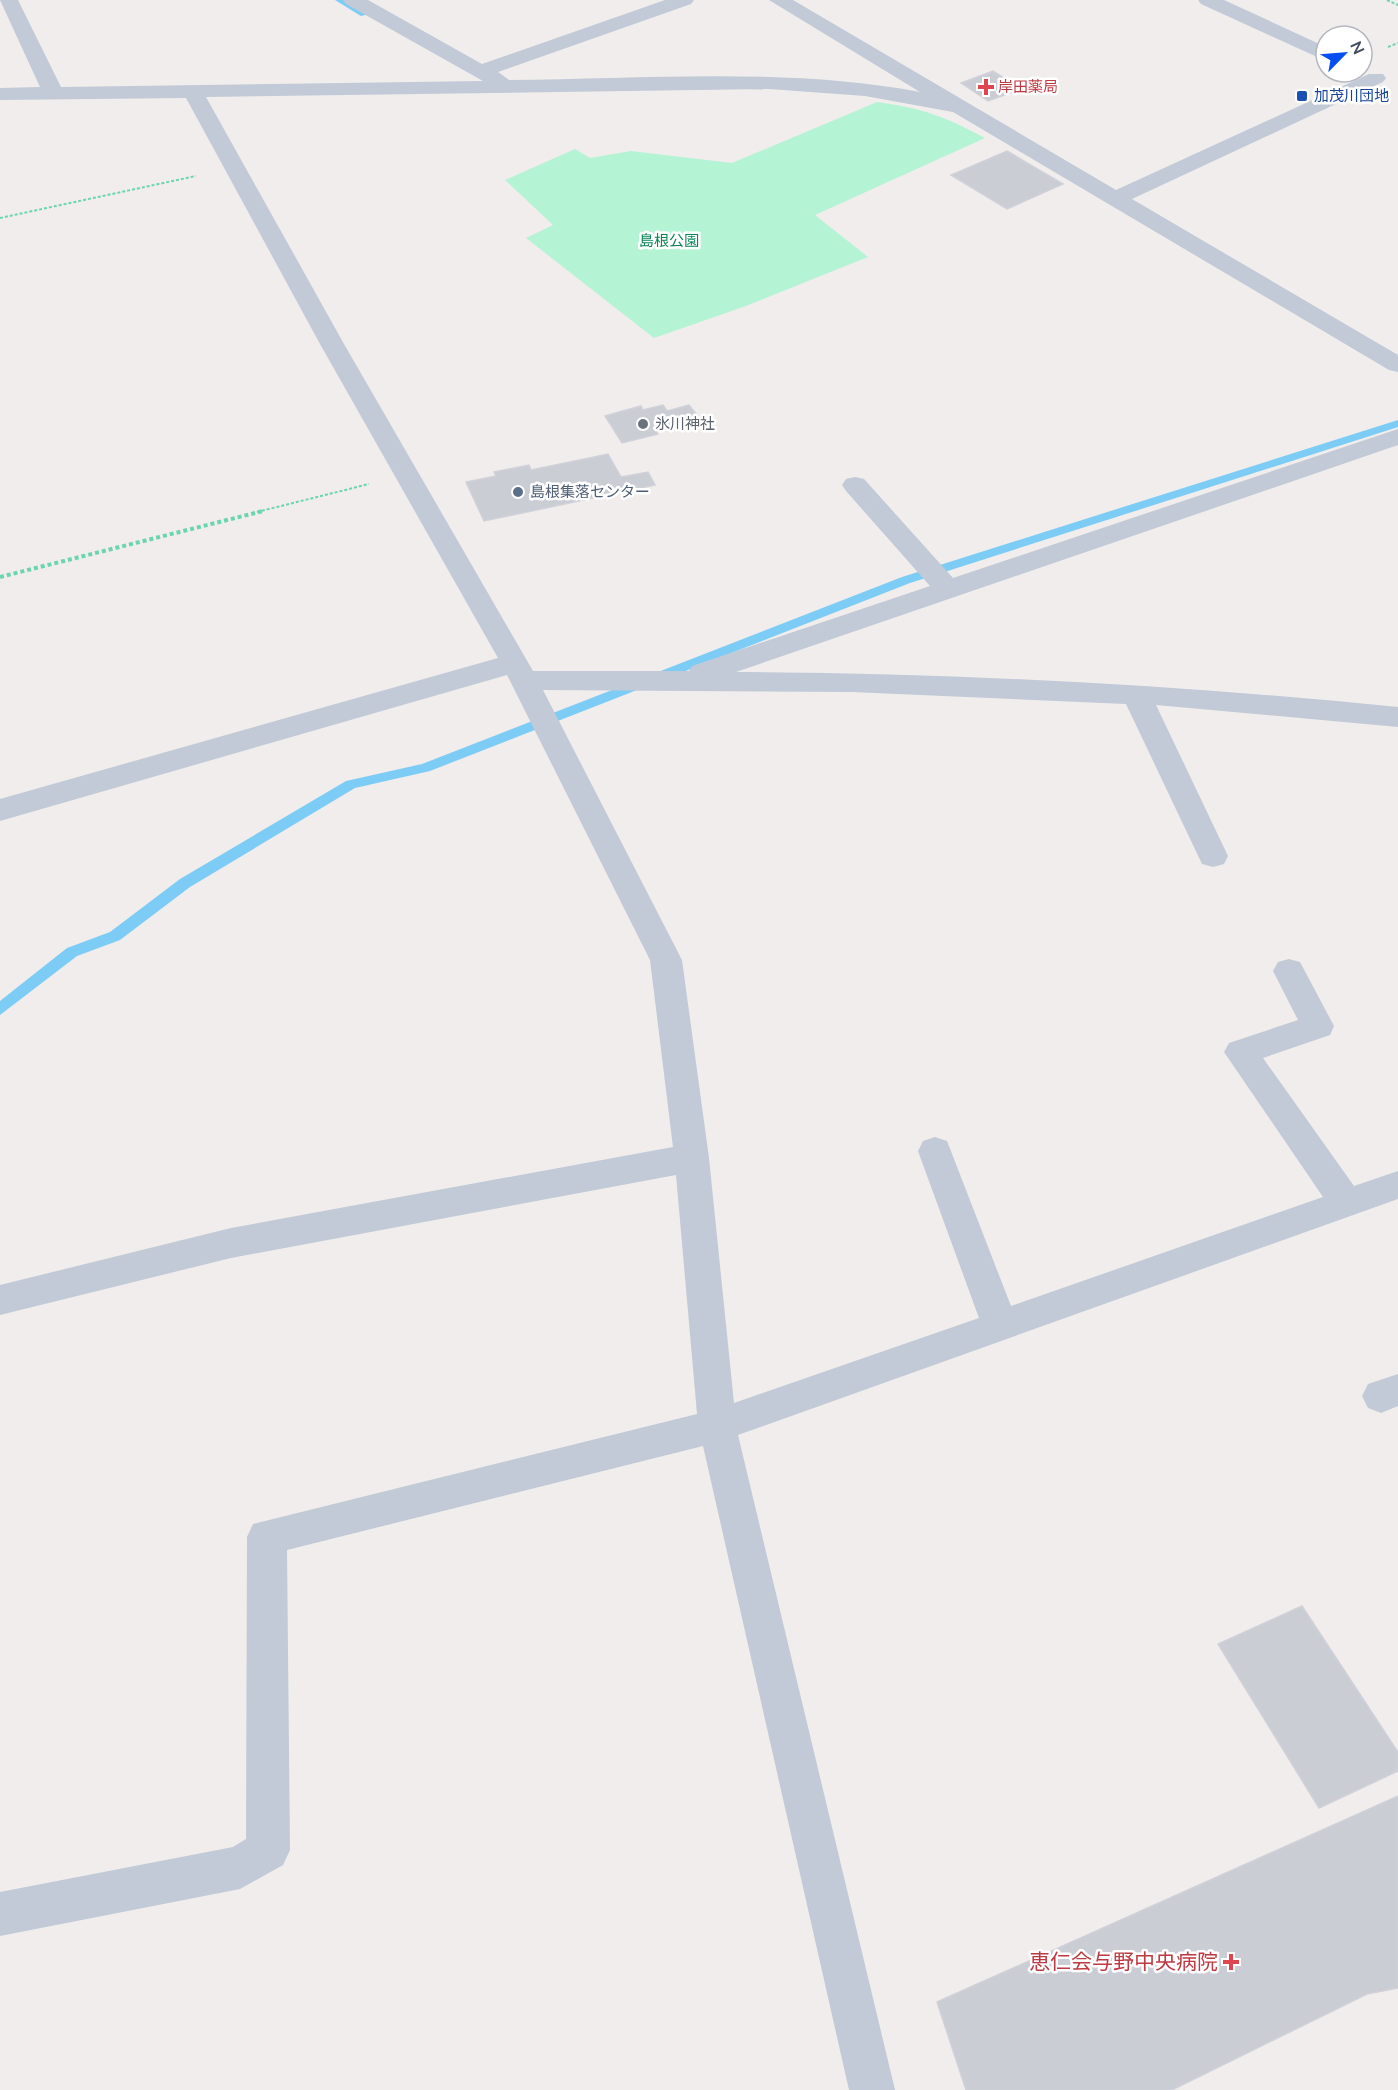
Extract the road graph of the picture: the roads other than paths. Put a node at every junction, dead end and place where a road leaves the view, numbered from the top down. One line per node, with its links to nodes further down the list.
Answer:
1 (8, 0): 14 (street)
2 (353, 0): 7 (street)
3 (684, 0): 7 (street)
4 (779, 0): 15 (street)
5 (1208, 0): 6 (street)
6 (1314, 49)
7 (482, 71): 10 (street)
8 (1374, 77): 11 (street)
9 (1350, 84): 16 (street)
10 (509, 87): 12 (street); 15 (street)
11 (1398, 88)
12 (193, 92): 14 (street); 21 (street)
13 (0, 94): 14 (street)
14 (54, 94)
15 (961, 107): 16 (street)
16 (1116, 198): 17 (street)
17 (1398, 364)
18 (1398, 437): 20 (street)
19 (855, 485): 20 (street)
20 (948, 590): 22 (street)
21 (519, 672): 22 (street); 25 (street); 29 (street)
22 (680, 680): 23 (street)
23 (1136, 694): 24 (street); 26 (street)
24 (1398, 717)
25 (0, 810)
26 (1213, 856)
27 (1289, 971): 31 (street)
28 (934, 1151): 33 (street)
29 (692, 1158): 32 (street); 34 (street)
30 (1398, 1185): 31 (street)
31 (1347, 1203): 33 (street)
32 (0, 1300)
33 (1000, 1326): 34 (street)
34 (717, 1426): 35 (street); 36 (street)
35 (0, 1914)
36 (872, 2090)

